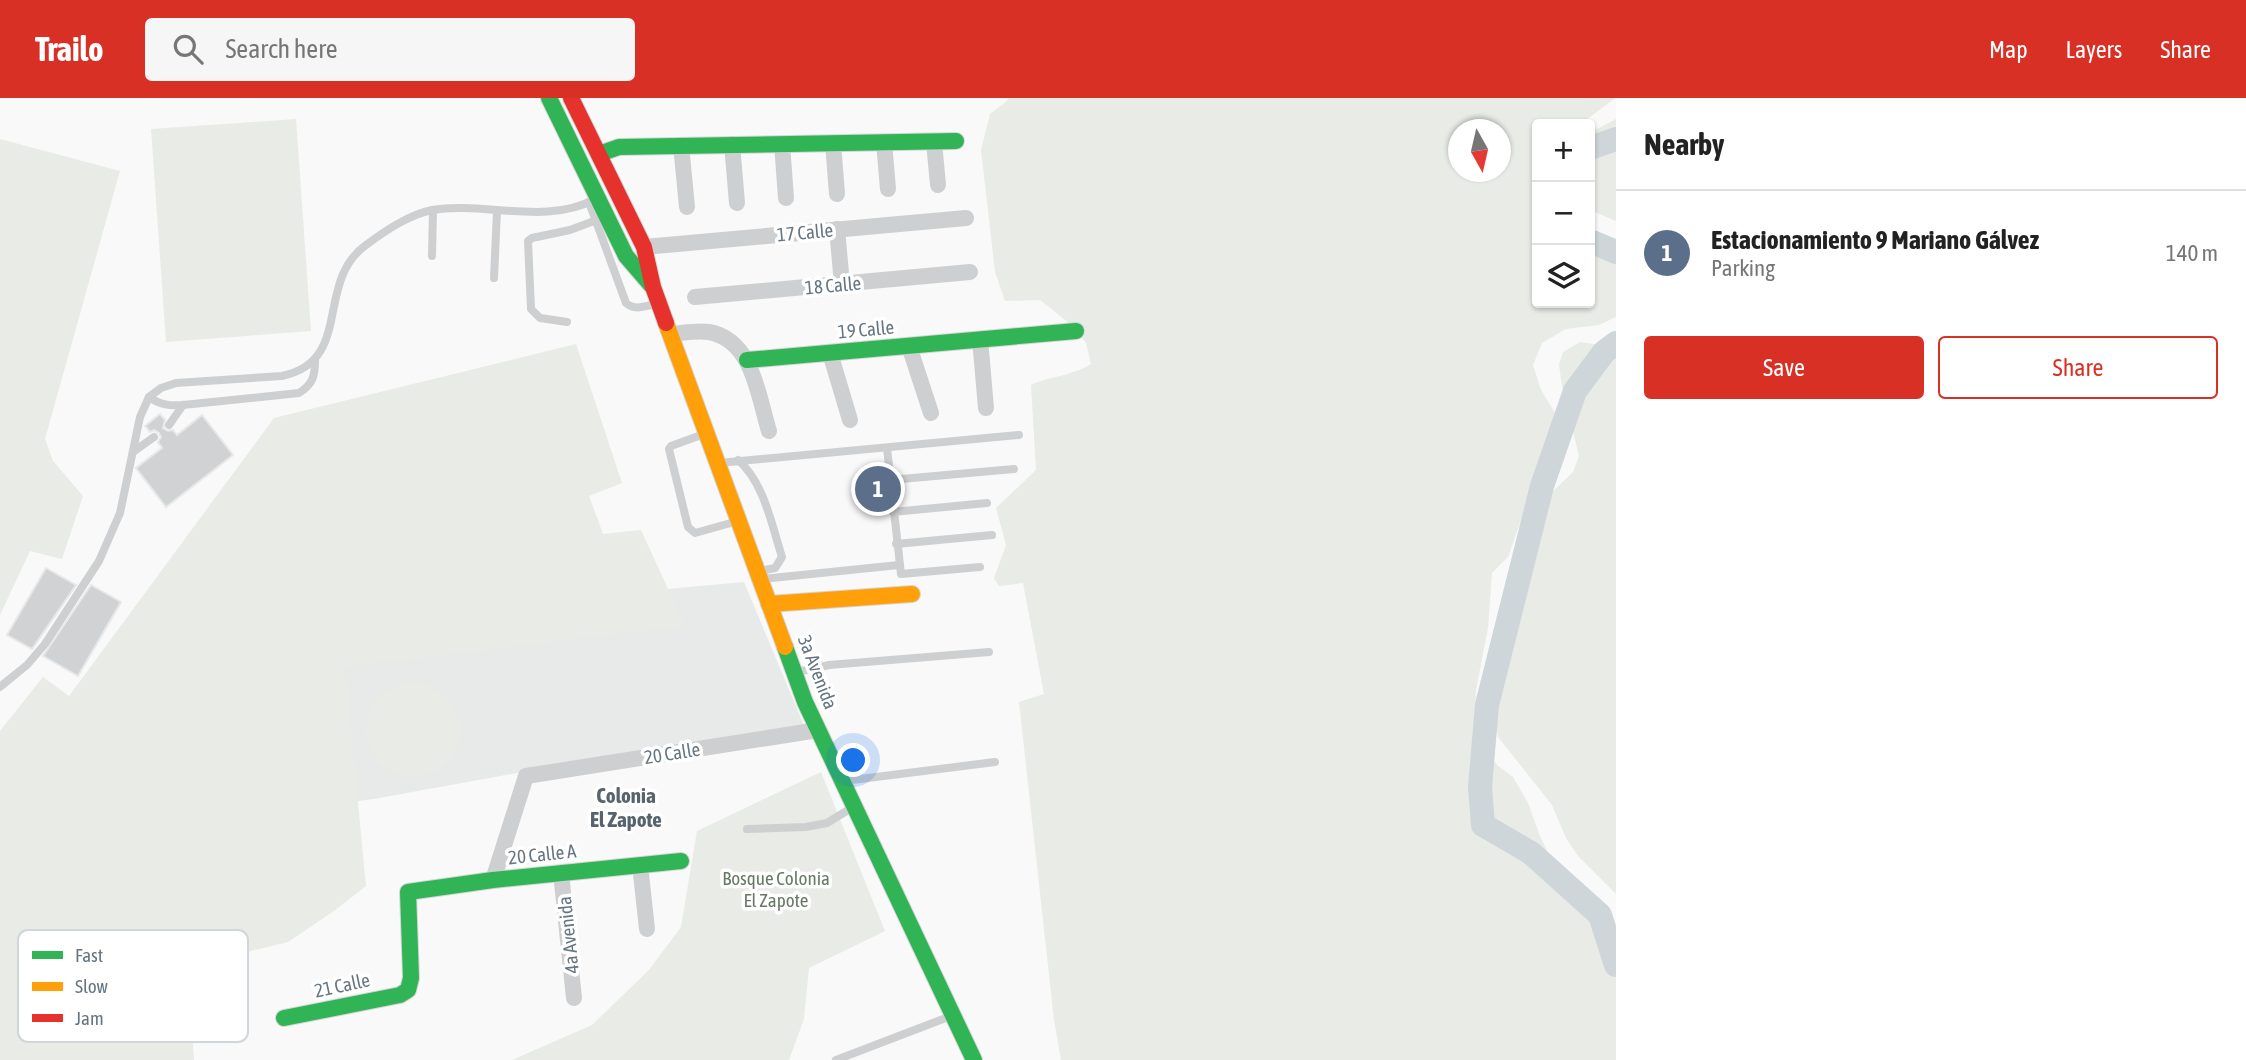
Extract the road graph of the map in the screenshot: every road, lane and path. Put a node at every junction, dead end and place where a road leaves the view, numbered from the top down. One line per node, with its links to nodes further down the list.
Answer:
1 (549, 98): 15 (street, 3a Avenida)
2 (571, 98): 10 (street, 3a Avenida)
3 (956, 141): 5 (street)
4 (884, 142): 5 (street); 6 (street); 12 (street)
5 (934, 142): 11 (street)
6 (833, 143): 7 (street); 13 (street)
7 (782, 144): 9 (street); 14 (street)
8 (681, 145): 9 (street); 10 (street); 17 (street)
9 (732, 145): 16 (street)
10 (599, 154): 23 (street, 3a Avenida)
11 (938, 185)
12 (888, 189)
13 (837, 194)
14 (786, 198)
15 (594, 200): 19 (lane); 21 (lane); 28 (street, 3a Avenida)
16 (737, 203)
17 (687, 207)
18 (433, 210): 19 (lane); 24 (lane); 37 (lane)
19 (497, 211): 26 (lane)
20 (966, 218): 22 (street, 17 Calle)
21 (594, 221): 30 (lane); 31 (lane)
22 (838, 229): 23 (street, 17 Calle); 27 (street)
23 (644, 247): 28 (street, 3a Avenida)
24 (432, 256)
25 (970, 272): 27 (street, 18 Calle)
26 (494, 278)
27 (842, 284): 29 (street, 18 Calle)
28 (653, 287): 30 (street, 3a Avenida)
29 (695, 297)
30 (659, 303): 33 (street, 3a Avenida)
31 (567, 322)
32 (1076, 331): 34 (street, 19 Calle)
33 (670, 334): 38 (street); 46 (street, 3a Avenida)
34 (980, 340): 35 (street, 19 Calle); 41 (street)
35 (909, 346): 36 (street, 19 Calle); 42 (street)
36 (830, 353): 38 (street, 19 Calle); 43 (street)
37 (315, 360): 39 (lane); 40 (lane)
38 (747, 360): 45 (street)
39 (149, 397): 40 (lane); 50 (lane)
40 (183, 405): 44 (lane)
41 (986, 408)
42 (931, 413)
43 (850, 420)
44 (169, 425)
45 (769, 431)
46 (707, 433): 52 (street, 3a Avenida); 57 (lane)
47 (1019, 435): 49 (lane)
48 (154, 437): 50 (lane)
49 (887, 448): 51 (lane); 54 (lane)
50 (133, 452): 67 (lane)
51 (738, 460): 52 (lane); 62 (lane)
52 (718, 464): 57 (street, 3a Avenida)
53 (1014, 469): 54 (lane)
54 (890, 480): 56 (lane)
55 (987, 503): 56 (lane)
56 (894, 512): 59 (lane)
57 (739, 521): 62 (street, 3a Avenida)
58 (992, 535): 59 (lane)
59 (897, 544): 60 (lane)
60 (898, 565): 61 (lane); 62 (lane)
61 (980, 567)
62 (759, 576): 64 (street, 3a Avenida)
63 (912, 594): 64 (street)
64 (769, 604): 66 (street, 3a Avenida)
65 (989, 652): 66 (lane)
66 (794, 673): 68 (street, 3a Avenida)
67 (0, 687)
68 (818, 730): 70 (street, 3a Avenida); 76 (street, 20 Calle)
69 (995, 762): 70 (lane)
70 (844, 782): 71 (street, 3a Avenida)
71 (855, 806): 72 (lane); 80 (street, 3a Avenida)
72 (747, 829)
73 (681, 861): 74 (street, 20 Calle A)
74 (640, 865): 75 (street, 20 Calle A); 77 (street)
75 (561, 873): 76 (street, 20 Calle A); 79 (street, 4a Avenida)
76 (493, 880): 78 (street, 20 Calle A)
77 (647, 929)
78 (408, 989): 81 (street, 21 Calle)
79 (574, 998)
80 (954, 1015): 82 (lane); 83 (street, 3a Avenida)
81 (284, 1018)
82 (836, 1060)
83 (974, 1060)

